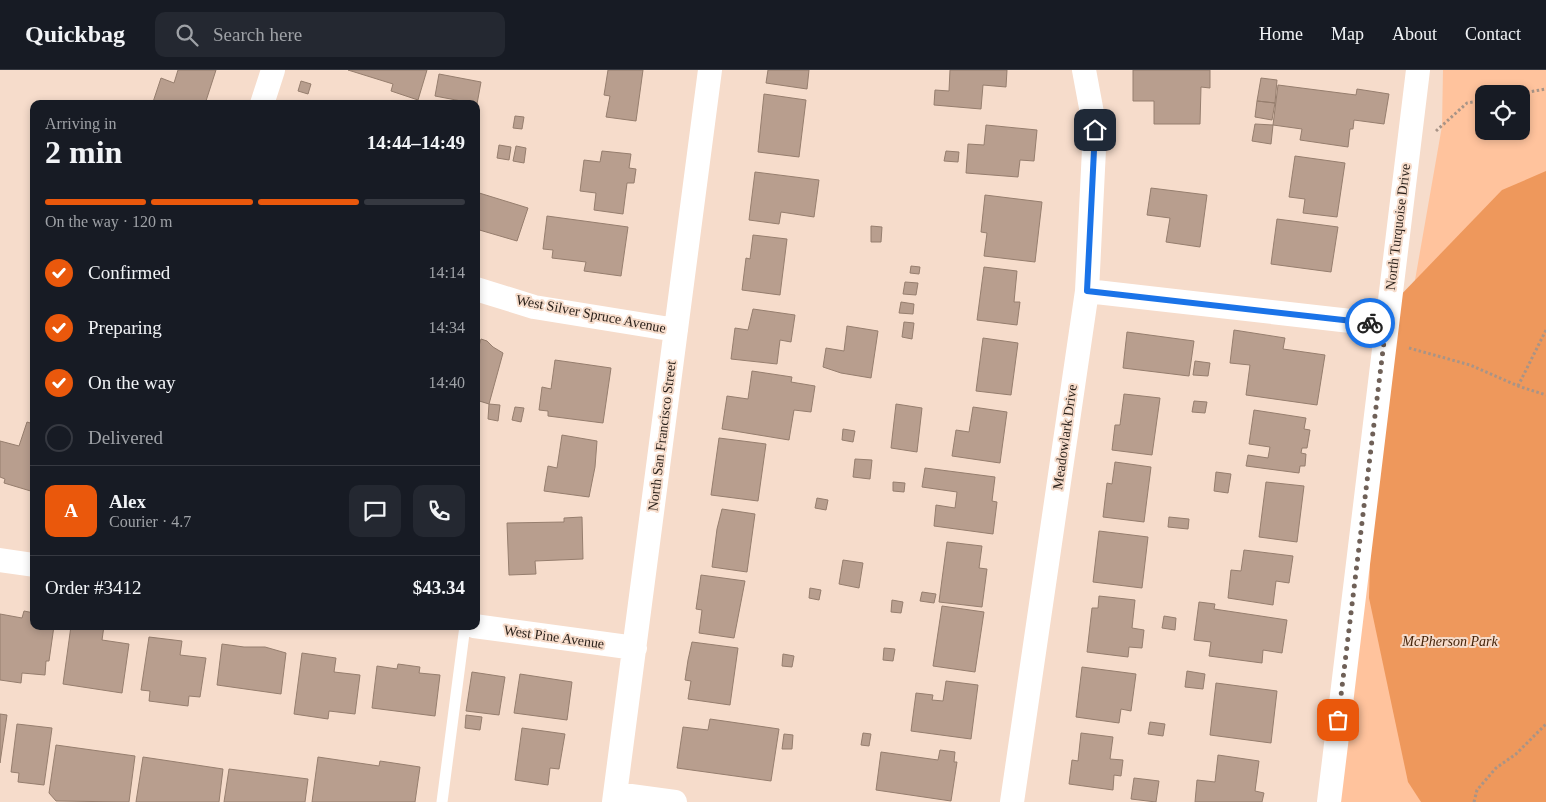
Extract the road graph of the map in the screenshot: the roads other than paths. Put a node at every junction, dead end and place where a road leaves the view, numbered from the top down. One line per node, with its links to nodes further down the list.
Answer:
1 (273, 70): 5 (street)
2 (710, 70): 8 (street, North San Francisco Street)
3 (1084, 70): 7 (street, Meadowlark Drive)
4 (1418, 70): 9 (street, North Turquoise Drive)
5 (263, 100)
6 (480, 290): 8 (street, West Silver Spruce Avenue)
7 (1087, 291): 9 (street); 18 (street, Meadowlark Drive)
8 (676, 330): 14 (street, North San Francisco Street)
9 (1385, 334): 19 (street, North Turquoise Drive)
10 (0, 560): 11 (street)
11 (30, 564)
12 (480, 627): 14 (street, West Pine Avenue)
13 (464, 630): 16 (lane)
14 (635, 648): 15 (street, North San Francisco Street)
15 (615, 798): 17 (street)
16 (442, 802)
17 (675, 802)
18 (1012, 802)
19 (1329, 802)

